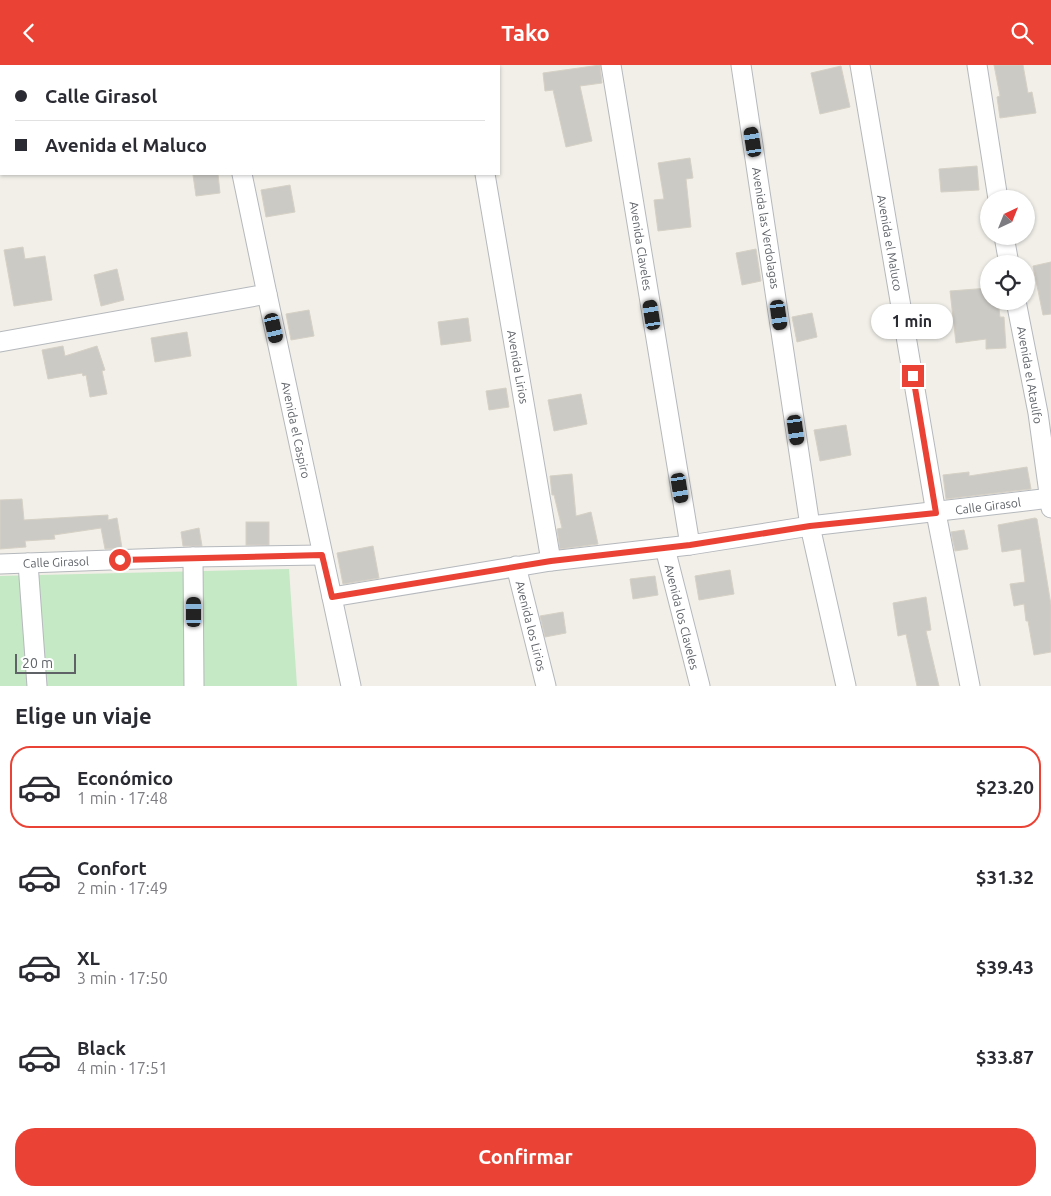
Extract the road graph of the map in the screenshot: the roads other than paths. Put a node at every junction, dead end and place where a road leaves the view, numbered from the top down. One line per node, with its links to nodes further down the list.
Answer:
1 (611, 65): 14 (street, Avenida Claveles)
2 (741, 65): 13 (street, Avenida las Verdolagas)
3 (860, 65): 12 (street, Avenida el Maluco)
4 (977, 65): 7 (street)
5 (242, 175): 8 (street, Avenida el Caspiro)
6 (485, 175): 18 (street, Avenida Lirios)
7 (997, 190)
8 (266, 295): 10 (street); 16 (street, Avenida el Caspiro)
9 (1018, 310): 11 (street, Avenida el Ataulfo)
10 (0, 342)
11 (1050, 502): 12 (street, Calle Girasol)
12 (936, 513): 13 (street, Calle Girasol); 29 (street, Avenida el Maluco)
13 (810, 526): 14 (street, Calle Girasol); 28 (street, Avenida las Verdolagas)
14 (690, 545): 15 (street, Calle Girasol)
15 (664, 548): 18 (street, Calle Girasol); 27 (street, Avenida los Claveles)
16 (322, 555): 17 (street, Calle Girasol); 22 (street, Avenida el Caspiro)
17 (193, 557): 19 (street, Calle Girasol); 24 (street)
18 (551, 561): 21 (street, Calle Girasol)
19 (28, 563): 20 (street, Calle Girasol); 23 (street)
20 (0, 564)
21 (516, 566): 22 (street, Calle Girasol); 26 (street, Avenida los Lirios)
22 (332, 597): 25 (street, Avenida el Caspiro)
23 (37, 686)
24 (194, 686)
25 (351, 686)
26 (546, 686)
27 (700, 686)
28 (846, 686)
29 (970, 686)

